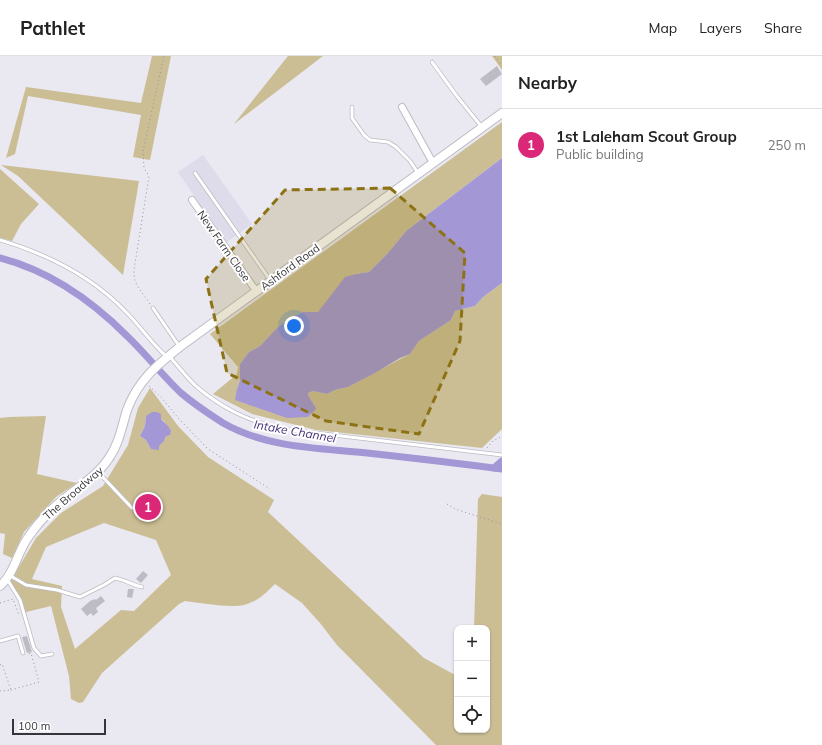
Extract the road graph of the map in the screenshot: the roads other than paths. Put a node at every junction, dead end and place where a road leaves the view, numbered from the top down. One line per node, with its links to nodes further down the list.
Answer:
1 (432, 62): 5 (lane)
2 (402, 106): 6 (street)
3 (352, 107): 8 (lane)
4 (502, 113): 5 (main road, Ashford Road)
5 (482, 127): 6 (main road, Ashford Road)
6 (433, 162): 8 (main road, Ashford Road)
7 (195, 173): 11 (lane)
8 (418, 173): 11 (main road, Ashford Road)
9 (192, 200): 12 (street, New Farm Close)
10 (0, 240): 15 (lane)
11 (271, 282): 12 (main road, Ashford Road)
12 (257, 292): 14 (main road, Ashford Road)
13 (153, 308): 14 (lane)
14 (180, 347): 15 (main road, Ashford Road)
15 (166, 358): 16 (main road, Ashford Road); 17 (lane)
16 (145, 377): 18 (main road, The Broadway)
17 (502, 454)
18 (98, 472): 19 (lane); 20 (main road, The Broadway)
19 (132, 508)
20 (8, 577): 21 (main road, The Broadway); 22 (lane); 25 (lane)
21 (0, 586)
22 (142, 587)
23 (0, 640): 24 (lane)
24 (23, 653)
25 (52, 654)

